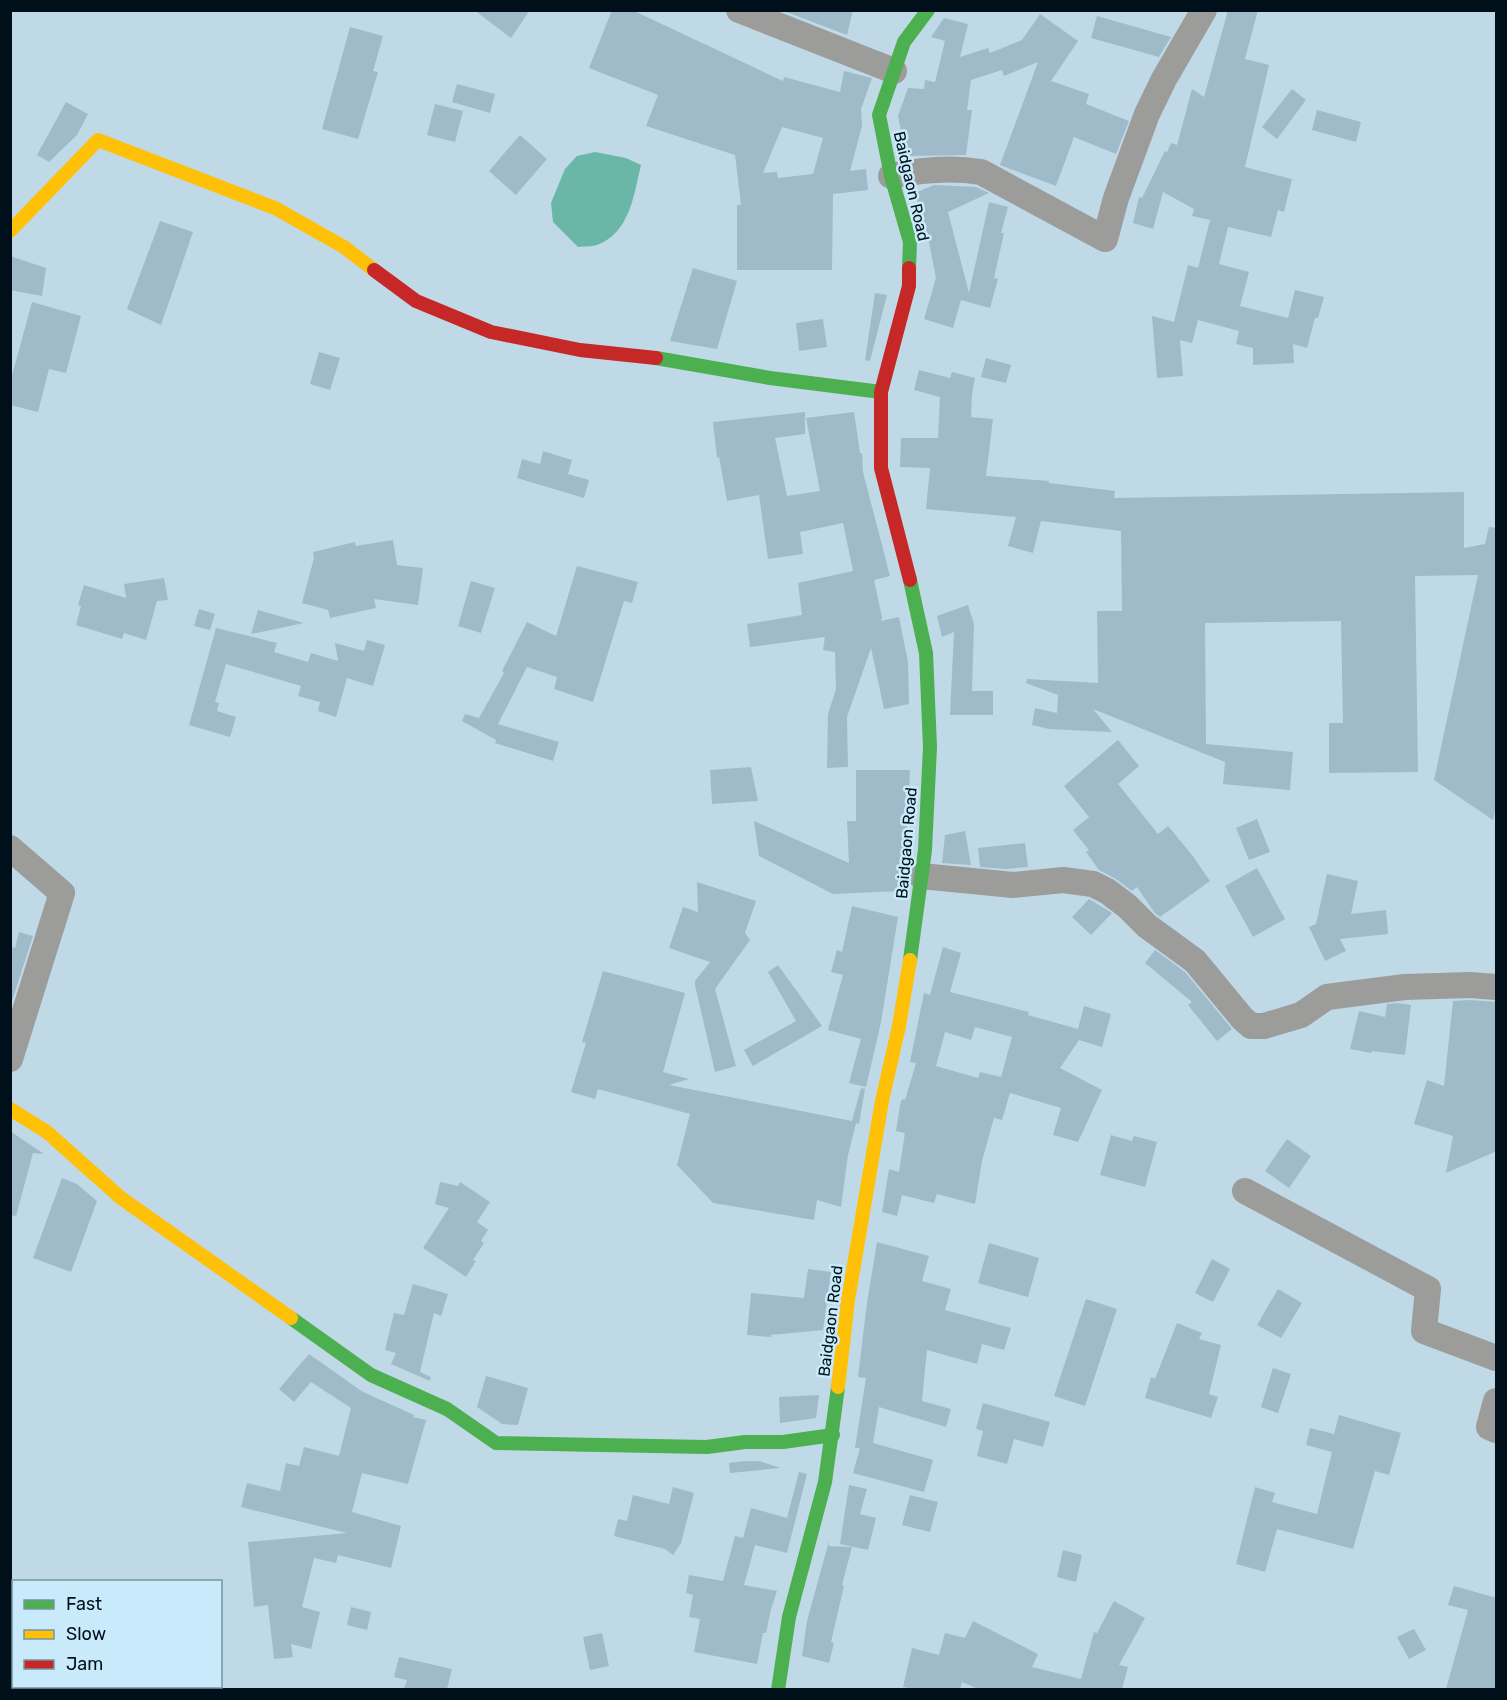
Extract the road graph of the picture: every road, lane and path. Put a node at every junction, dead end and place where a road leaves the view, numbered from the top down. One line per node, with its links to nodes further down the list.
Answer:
1 (739, 10): 4 (street)
2 (928, 10): 4 (street, Baidgaon Road)
3 (1204, 10): 5 (street)
4 (894, 71): 5 (street, Baidgaon Road)
5 (891, 176): 7 (street, Baidgaon Road)
6 (10, 231): 7 (street)
7 (881, 392): 9 (street, Baidgaon Road)
8 (10, 848): 11 (street)
9 (921, 876): 10 (street); 17 (street, Baidgaon Road)
10 (1497, 987)
11 (10, 1059)
12 (10, 1109): 17 (street)
13 (1245, 1191): 14 (street)
14 (1497, 1358)
15 (1497, 1401): 16 (street)
16 (1497, 1430)
17 (833, 1435): 18 (street, Baidgaon Road)
18 (778, 1689)

